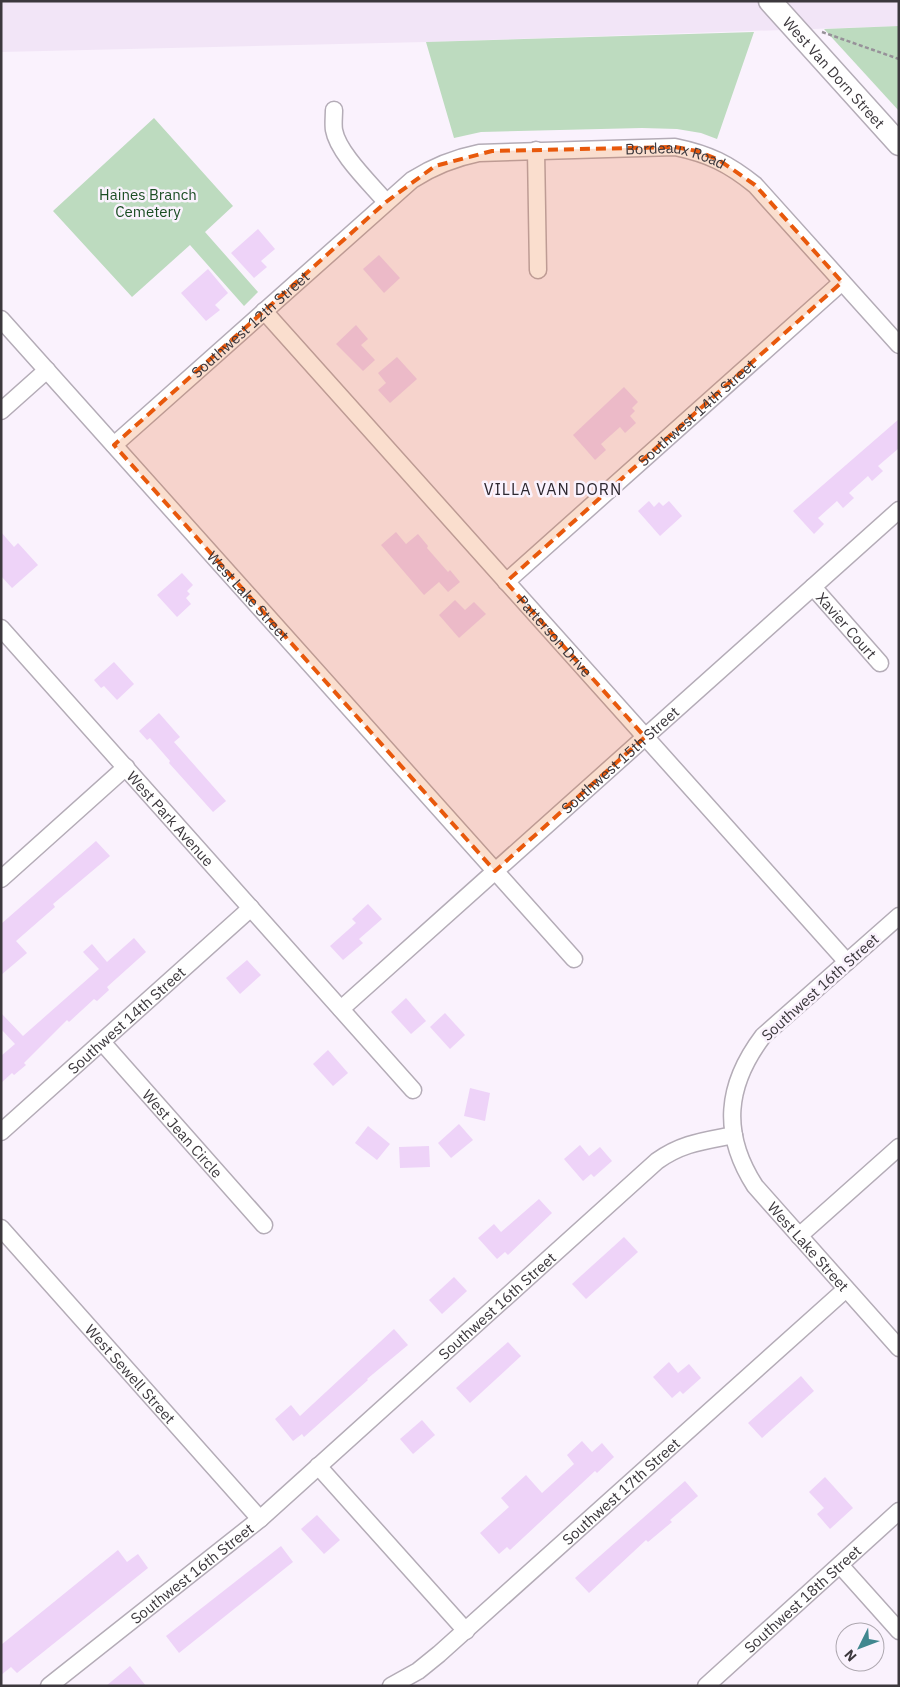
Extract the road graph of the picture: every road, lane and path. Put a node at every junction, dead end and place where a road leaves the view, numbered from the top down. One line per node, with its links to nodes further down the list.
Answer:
1 (770, 1): 5 (main road, West Van Dorn Street)
2 (822, 31): 3 (path)
3 (899, 59)
4 (334, 110): 7 (street)
5 (899, 144)
6 (536, 150): 7 (street, Bordeaux Road); 8 (street); 9 (street, Bordeaux Road)
7 (386, 202): 10 (street, Southwest 12th Street)
8 (538, 270)
9 (842, 282): 12 (street, Bordeaux Road); 17 (street, Southwest 14th Street)
10 (264, 311): 15 (street, Southwest 12th Street); 17 (street, Patterson Drive)
11 (1, 319): 13 (street, West Lake Street)
12 (899, 345)
13 (47, 370): 14 (street); 15 (street, West Lake Street)
14 (1, 411)
15 (114, 445): 23 (street, West Lake Street)
16 (899, 510): 18 (street, Southwest 15th Street)
17 (506, 582): 21 (street, Patterson Drive)
18 (813, 587): 20 (street, Xavier Court); 21 (street, Southwest 15th Street)
19 (1, 628): 22 (street, West Park Avenue)
20 (880, 663)
21 (645, 737): 23 (street, Southwest 15th Street); 28 (street, Patterson Drive)
22 (126, 767): 24 (street); 25 (street, West Park Avenue)
23 (495, 872): 27 (street, West Lake Street); 29 (street, Southwest 15th Street)
24 (1, 878)
25 (251, 908): 29 (street, West Park Avenue); 30 (street, Southwest 14th Street)
26 (899, 916): 28 (street, Southwest 16th Street)
27 (574, 959)
28 (847, 962): 33 (street, Southwest 16th Street)
29 (341, 1009): 31 (street, West Park Avenue)
30 (102, 1042): 32 (street, Southwest 14th Street); 35 (street, West Jean Circle)
31 (413, 1090)
32 (1, 1132)
33 (734, 1135): 37 (street, West Lake Street); 40 (street, Southwest 16th Street)
34 (899, 1148): 37 (street)
35 (264, 1225)
36 (1, 1228): 42 (street, West Sewell Street)
37 (799, 1236): 38 (street, West Lake Street)
38 (846, 1289): 39 (street, West Lake Street); 44 (street, Southwest 17th Street)
39 (899, 1348)
40 (318, 1466): 42 (street, Southwest 16th Street); 44 (street)
41 (899, 1511): 43 (street, Southwest 18th Street)
42 (260, 1518): 47 (street, Southwest 16th Street)
43 (840, 1565): 45 (street); 48 (street, Southwest 18th Street)
44 (466, 1631): 46 (street, Southwest 17th Street)
45 (899, 1631)
46 (400, 1684)
47 (49, 1686)
48 (706, 1686)

